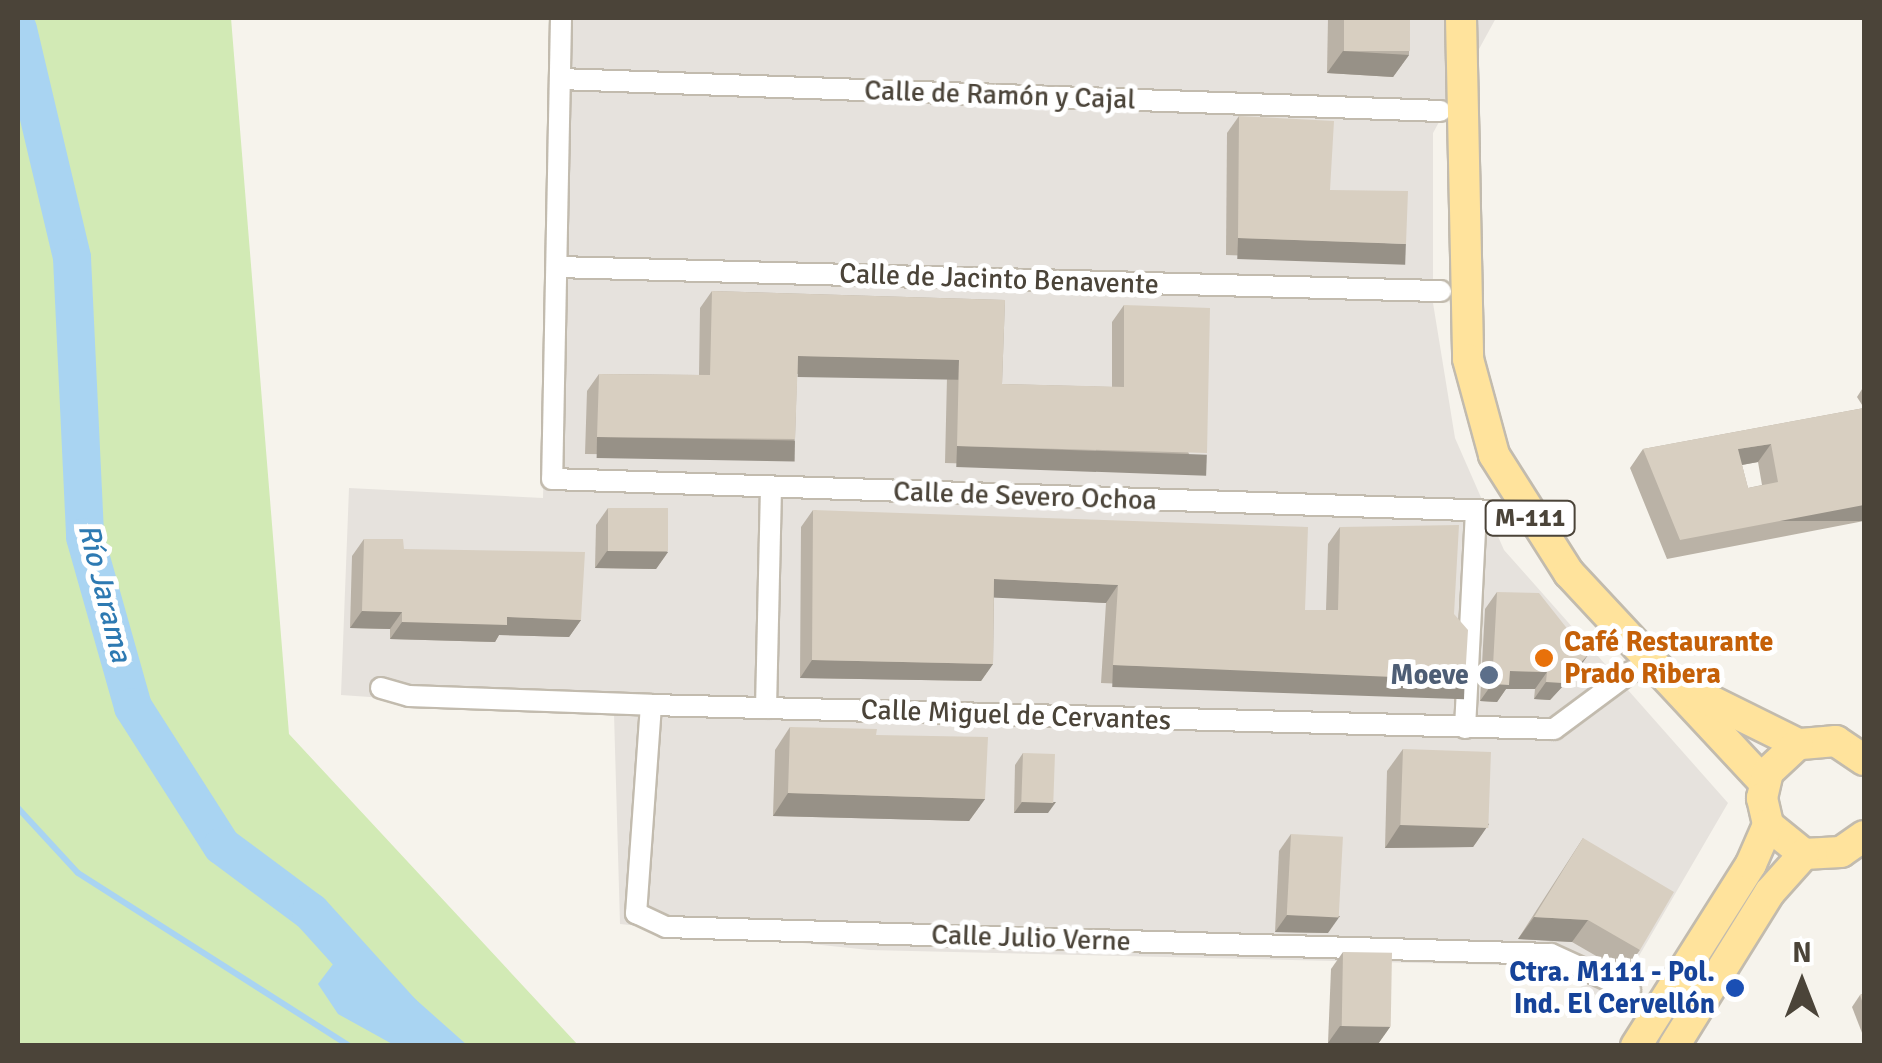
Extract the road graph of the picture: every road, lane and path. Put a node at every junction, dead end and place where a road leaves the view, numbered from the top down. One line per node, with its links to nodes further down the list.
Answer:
1 (561, 18): 3 (street)
2 (1460, 18): 9 (main road, M-111)
3 (560, 79): 4 (street, Calle de Ramón y Cajal); 5 (street)
4 (1440, 111)
5 (557, 266): 6 (street, Calle de Jacinto Benavente); 7 (street, Calle de Severo Ochoa)
6 (1441, 291)
7 (772, 487): 12 (street); 13 (street, Calle de Severo Ochoa)
8 (1632, 670): 13 (street, Calle Miguel de Cervantes)
9 (1675, 682): 14 (main road, M-111); 16 (main road, M-111)
10 (381, 688): 11 (street, Calle Miguel de Cervantes)
11 (651, 705): 12 (street, Calle Miguel de Cervantes); 20 (street, Calle Julio Verne)
12 (766, 708): 13 (street, Calle Miguel de Cervantes)
13 (1464, 728)
14 (1798, 744): 15 (main road, M-111); 16 (main road)
15 (1864, 760)
16 (1764, 782): 17 (main road)
17 (1768, 825): 19 (main road); 21 (main road)
18 (1864, 836): 19 (main road)
19 (1804, 854): 22 (main road)
20 (1630, 990)
21 (1636, 1046)
22 (1674, 1046)

